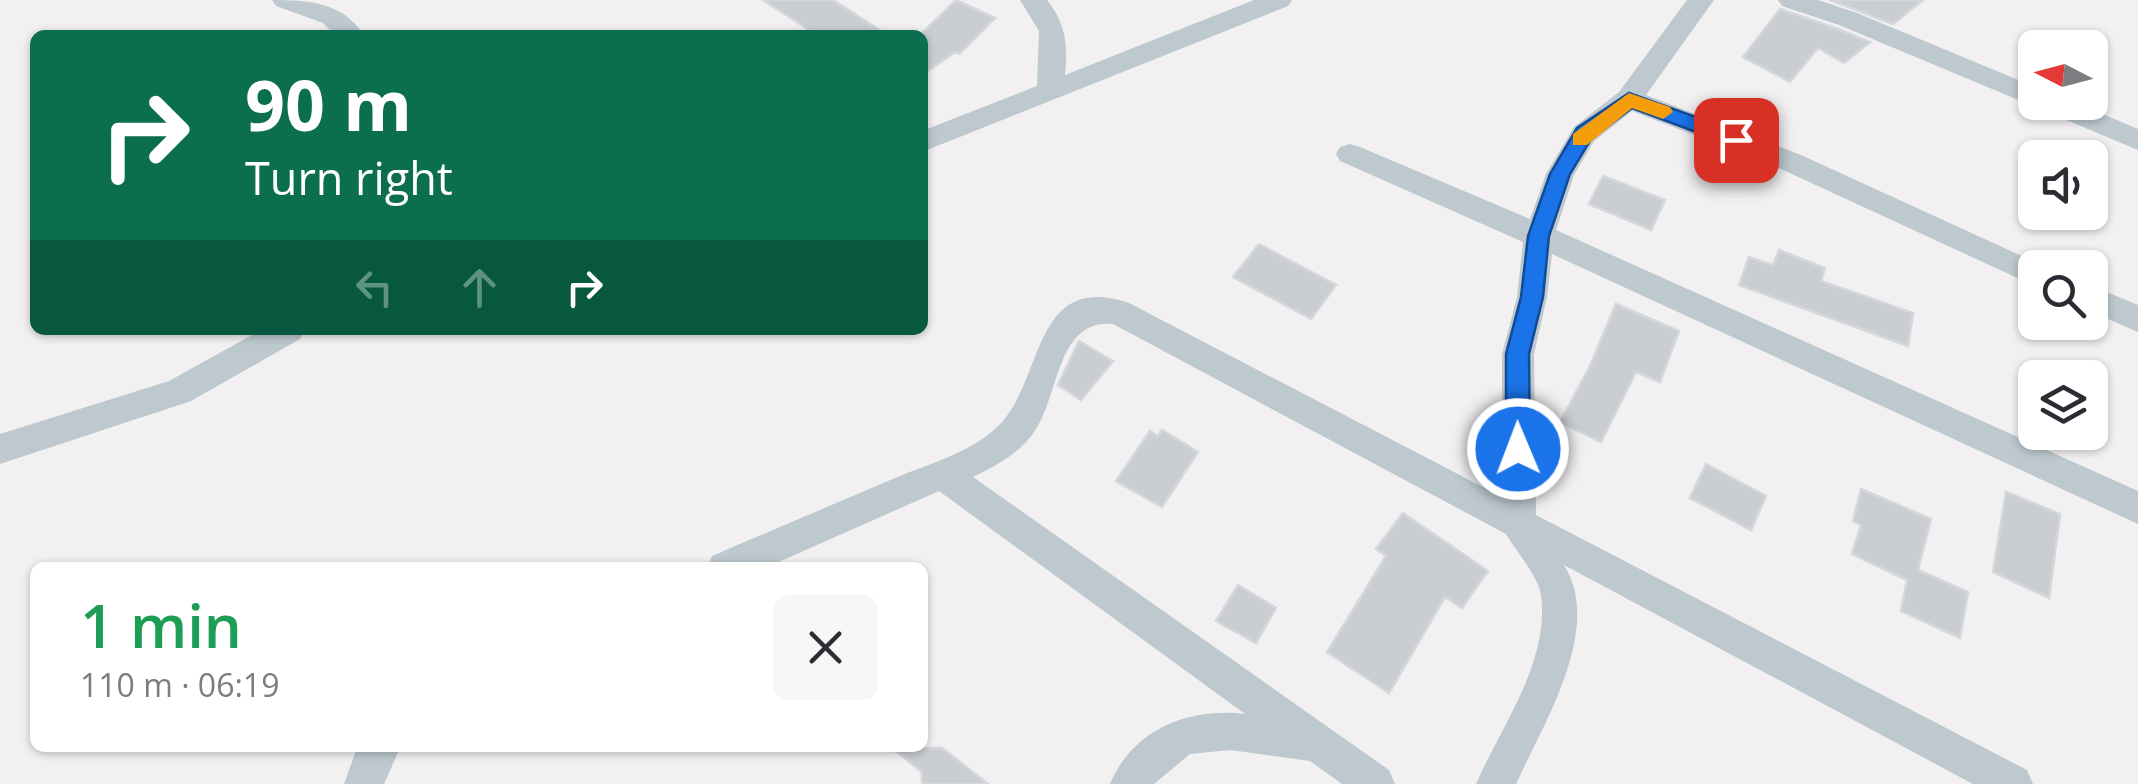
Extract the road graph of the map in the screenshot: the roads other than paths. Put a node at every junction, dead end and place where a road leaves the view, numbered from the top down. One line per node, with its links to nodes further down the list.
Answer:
1 (284, 0): 6 (street)
2 (1033, 0): 7 (street)
3 (1279, 0): 7 (street)
4 (1701, 0): 9 (street)
5 (1792, 0): 8 (street)
6 (346, 30)
7 (1050, 90): 11 (street)
8 (2018, 91)
9 (1629, 100): 14 (street); 15 (street)
10 (2090, 120): 12 (street)
11 (928, 140)
12 (2138, 140)
13 (1350, 154): 14 (street)
14 (1539, 236): 21 (street); 22 (street)
15 (2018, 264)
16 (2108, 305): 17 (street)
17 (2138, 319)
18 (280, 335): 19 (street)
19 (0, 449)
20 (942, 474): 22 (street); 23 (street); 24 (street)
21 (2138, 508)
22 (1519, 524): 29 (street); 30 (street)
23 (739, 562)
24 (1312, 742): 27 (street); 28 (street)
25 (378, 752): 26 (street)
26 (364, 784)
27 (1130, 784)
28 (1375, 784)
29 (1496, 784)
30 (2014, 784)

